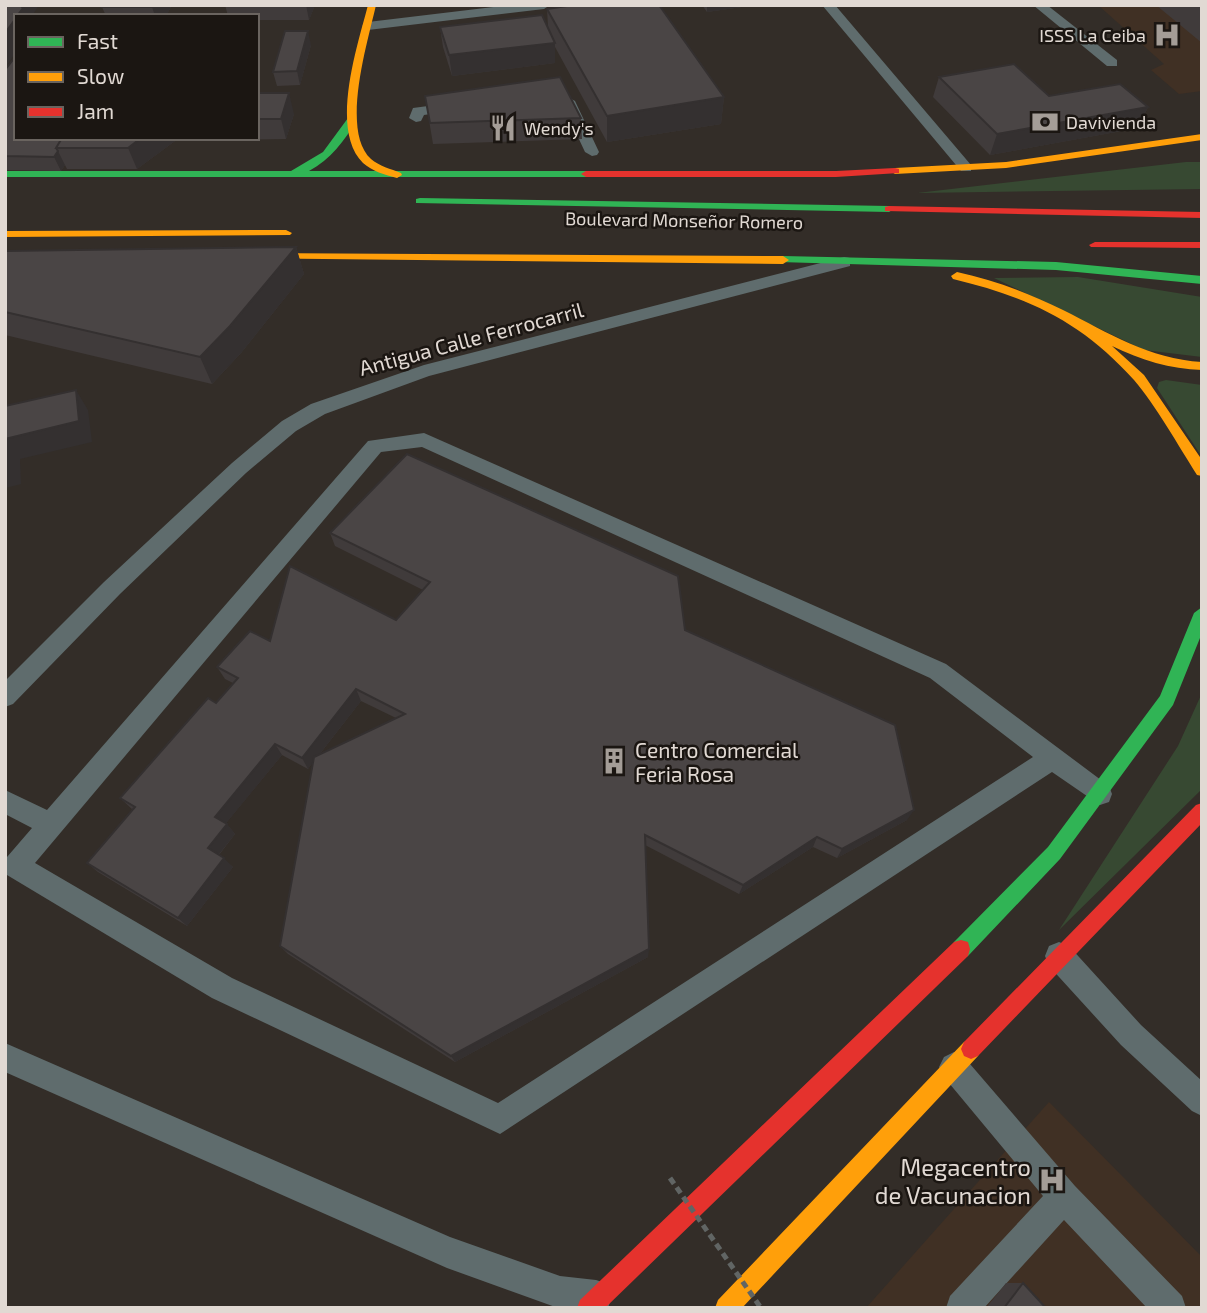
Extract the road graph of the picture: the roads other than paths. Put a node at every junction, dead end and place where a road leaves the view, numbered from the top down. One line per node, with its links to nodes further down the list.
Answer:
1 (372, 5): 6 (main road)
2 (546, 5): 5 (lane); 6 (lane)
3 (828, 5): 16 (lane)
4 (1040, 5): 7 (lane)
5 (556, 6)
6 (368, 26): 11 (main road)
7 (1112, 63)
8 (552, 93): 15 (lane)
9 (474, 103): 10 (lane)
10 (416, 118)
11 (352, 120): 17 (main road); 18 (main road)
12 (1202, 137): 14 (main road)
13 (1202, 148): 14 (main road)
14 (1115, 151): 16 (main road)
15 (592, 152)
16 (966, 168): 17 (main road)
17 (397, 174): 18 (main road)
18 (290, 175): 19 (main road)
19 (5, 176)
20 (407, 201): 21 (main road, Boulevard Monseñor Romero)
21 (1202, 215)
22 (5, 234): 23 (main road)
23 (305, 234)
24 (1083, 245): 25 (main road)
25 (1202, 245)
26 (225, 256): 27 (main road)
27 (847, 261): 28 (main road); 29 (main road); 33 (lane, Antigua Calle Ferrocarril)
28 (1202, 280)
29 (1082, 324): 30 (main road); 31 (main road)
30 (1202, 366)
31 (1202, 471)
32 (1202, 613): 35 (main road)
33 (5, 697)
34 (1052, 758): 35 (lane); 38 (lane); 38 (lane)
35 (1100, 794): 44 (main road)
36 (5, 801): 38 (lane)
37 (1202, 811): 39 (main road)
38 (50, 825)
39 (1059, 957): 41 (main road); 42 (lane)
40 (5, 1057): 44 (lane)
41 (954, 1067): 43 (lane); 45 (main road)
42 (1202, 1101)
43 (1064, 1197): 46 (lane); 47 (lane)
44 (594, 1302)
45 (726, 1308)
46 (962, 1308)
47 (1170, 1308)

